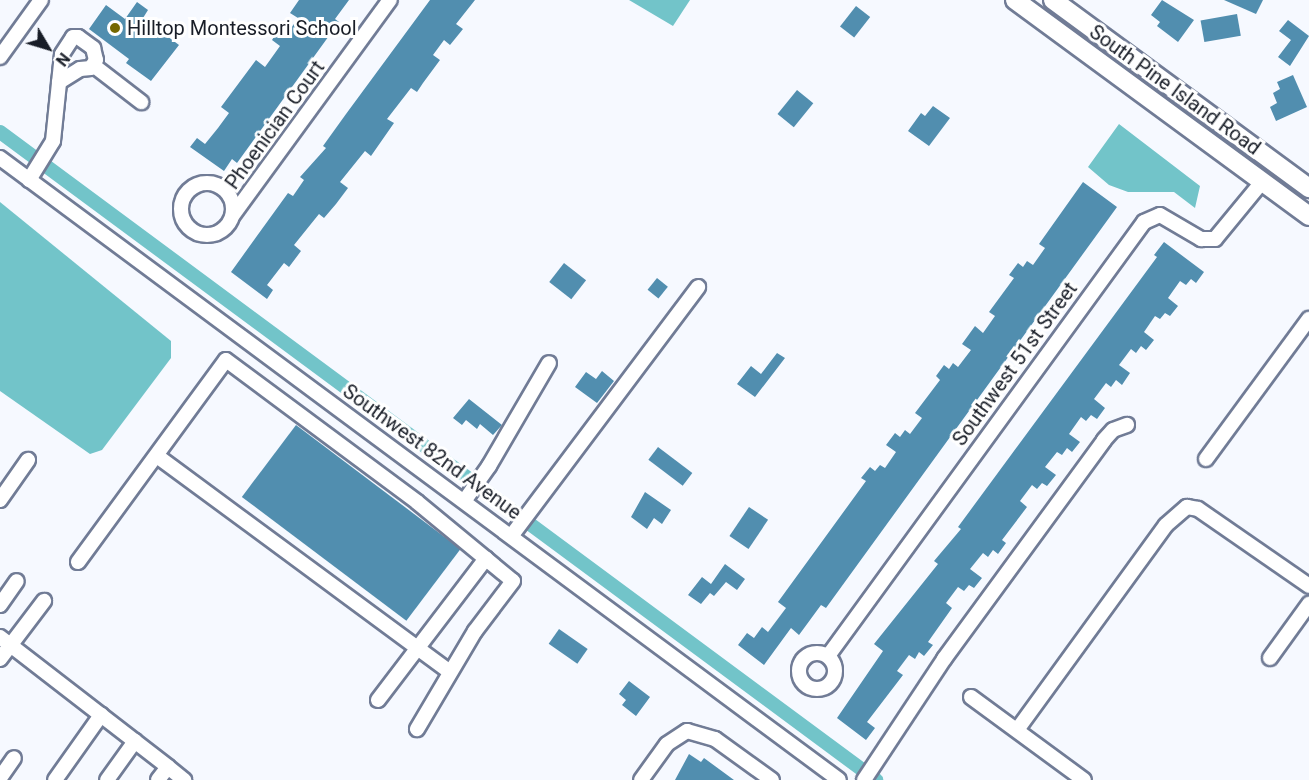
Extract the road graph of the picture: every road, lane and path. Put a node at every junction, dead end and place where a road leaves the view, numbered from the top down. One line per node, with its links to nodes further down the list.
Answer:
1 (41, 0): 5 (street)
2 (390, 0): 13 (street, Phoenician Court)
3 (1014, 0): 11 (main road, South Pine Island Road)
4 (1053, 0): 12 (main road, South Pine Island Road)
5 (0, 57)
6 (93, 65): 7 (street); 7 (street); 8 (street)
7 (59, 82): 10 (street)
8 (141, 102)
9 (0, 158): 10 (street, Southwest 82nd Avenue)
10 (29, 180): 22 (street, Southwest 82nd Avenue)
11 (1262, 182): 14 (main road, South Pine Island Road); 34 (street, Southwest 51st Street)
12 (1309, 188)
13 (233, 215)
14 (1309, 216)
15 (698, 287): 24 (street)
16 (1309, 318): 20 (street)
17 (549, 363): 22 (street)
18 (1127, 425): 54 (street)
19 (157, 456): 25 (street); 26 (street); 33 (street)
20 (1206, 459)
21 (28, 460): 23 (street)
22 (468, 495): 24 (street, Southwest 82nd Avenue)
23 (0, 500)
24 (512, 535): 53 (street, Southwest 82nd Avenue)
25 (486, 558): 33 (street); 37 (street)
26 (78, 562)
27 (17, 581): 31 (street)
28 (1309, 586): 42 (street)
29 (44, 601): 32 (street)
30 (1309, 604): 35 (street)
31 (0, 605)
32 (5, 641): 36 (street); 40 (street)
33 (418, 648): 37 (street); 39 (street)
34 (828, 656)
35 (1270, 658)
36 (0, 659)
37 (449, 671): 41 (street)
38 (971, 697): 42 (street)
39 (378, 700)
40 (101, 715): 43 (street); 47 (street)
41 (417, 729)
42 (1017, 730): 55 (street)
43 (135, 741): 45 (street); 48 (street)
44 (14, 758): 46 (street)
45 (168, 767): 49 (street); 50 (street)
46 (0, 778)
47 (55, 780)
48 (107, 780)
49 (158, 780)
50 (184, 780)
51 (641, 780): 52 (street)
52 (772, 780)
53 (839, 780)
54 (864, 780)
55 (1084, 780)

